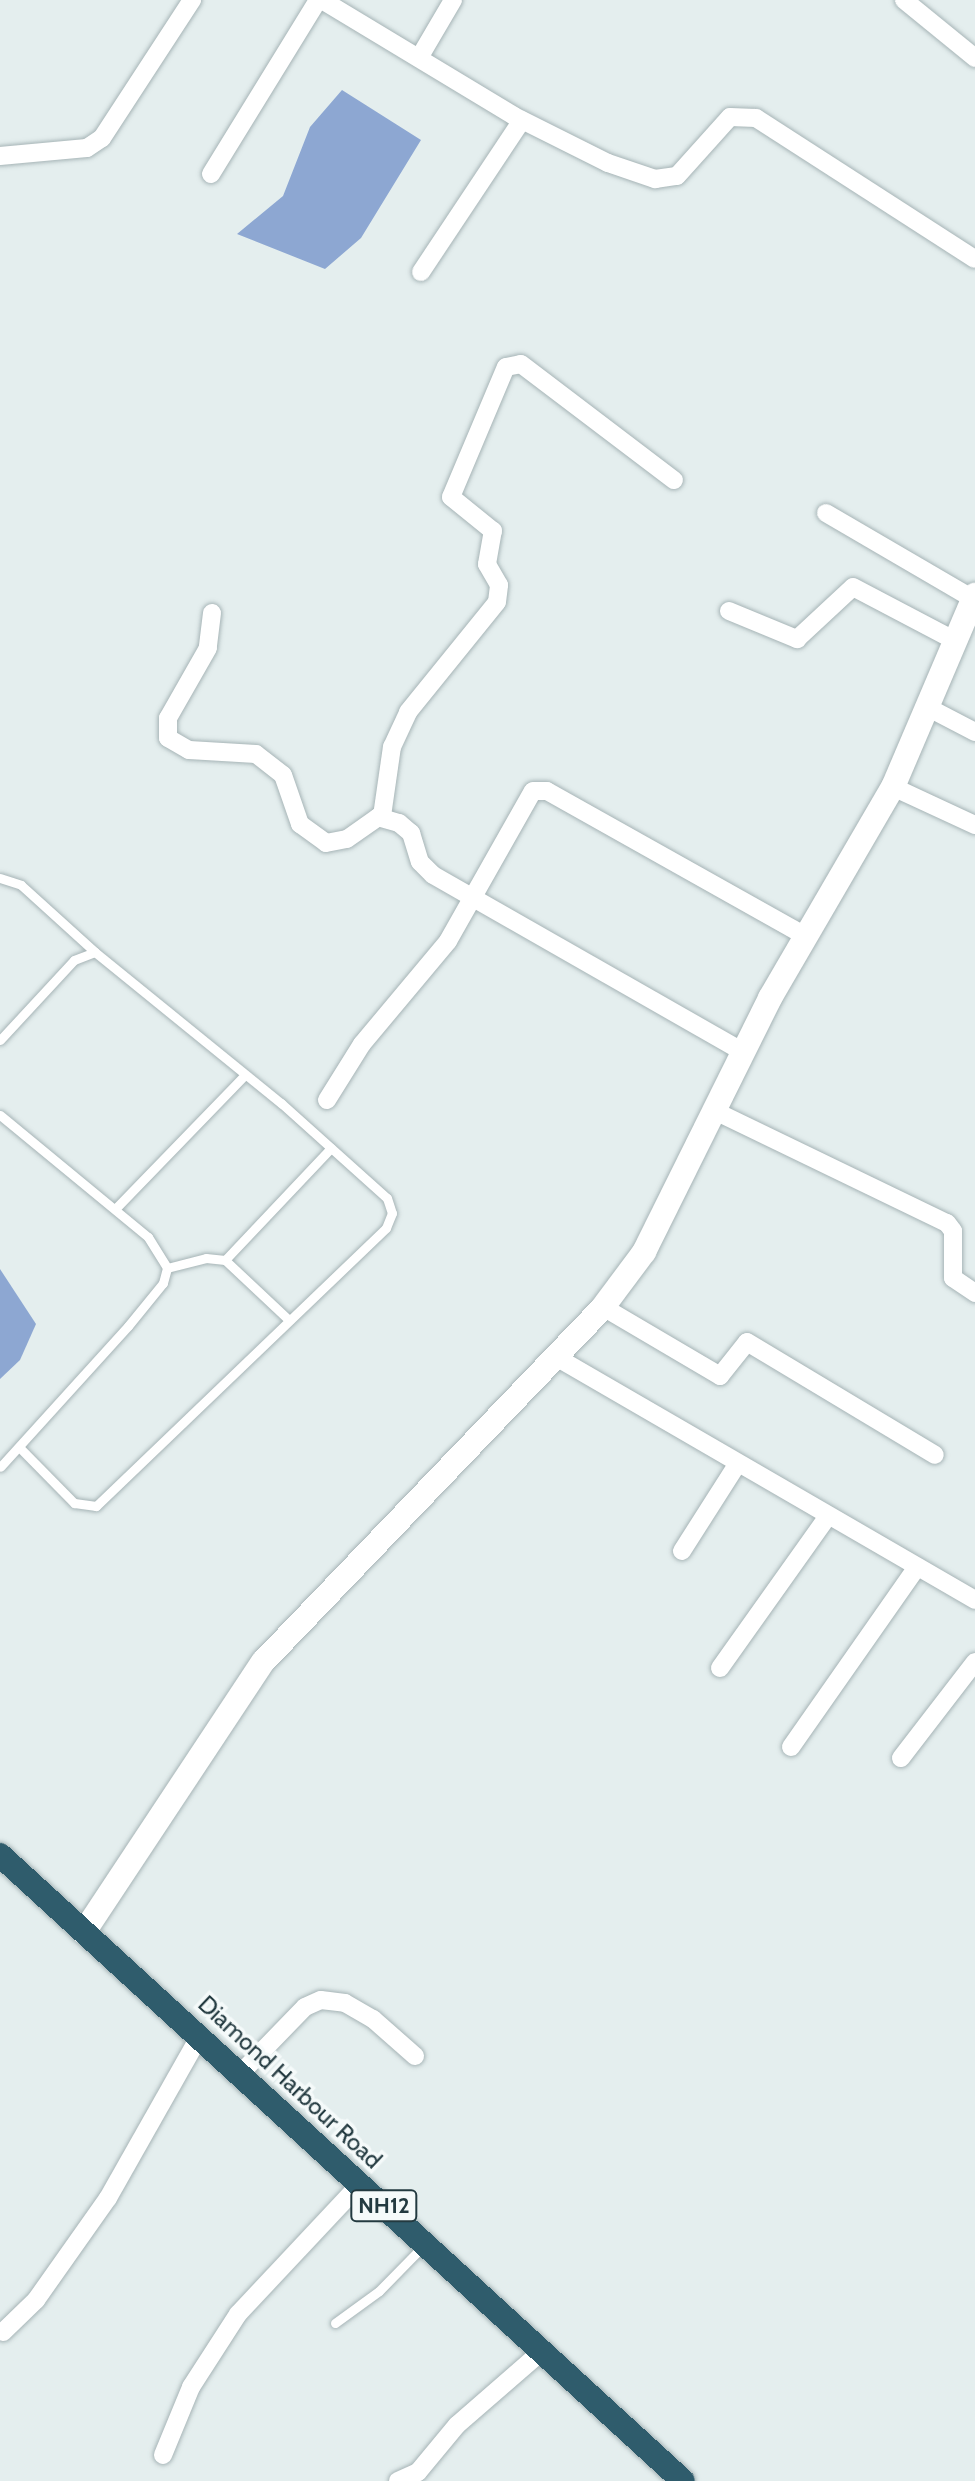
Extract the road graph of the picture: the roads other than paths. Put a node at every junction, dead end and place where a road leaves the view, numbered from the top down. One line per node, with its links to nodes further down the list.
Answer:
1 (192, 0): 8 (street)
2 (320, 0): 5 (street); 9 (street)
3 (453, 0): 5 (street)
4 (904, 0): 6 (street)
5 (419, 58): 7 (street)
6 (975, 58)
7 (522, 120): 10 (street); 11 (street)
8 (0, 156)
9 (211, 174)
10 (975, 259)
11 (421, 272)
12 (674, 480): 21 (street)
13 (826, 513): 14 (street)
14 (974, 597): 17 (main road)
15 (729, 611): 17 (street)
16 (212, 613): 21 (street)
17 (956, 641): 18 (main road)
18 (929, 708): 19 (street); 20 (main road)
19 (975, 732)
20 (893, 787): 22 (street); 25 (main road)
21 (382, 816): 24 (street)
22 (975, 825)
23 (0, 878): 26 (lane)
24 (470, 897): 25 (street); 28 (street); 30 (street)
25 (804, 935): 28 (main road)
26 (95, 952): 27 (lane); 29 (lane)
27 (2, 1034)
28 (745, 1053): 31 (main road)
29 (245, 1075): 33 (lane); 34 (lane)
30 (327, 1100)
31 (717, 1112): 37 (street); 38 (main road)
32 (0, 1115): 34 (lane)
33 (331, 1148): 35 (lane); 39 (lane)
34 (115, 1209): 36 (lane)
35 (225, 1260): 36 (lane); 39 (lane)
36 (167, 1268): 41 (lane)
37 (975, 1293)
38 (603, 1307): 40 (main road); 42 (street)
39 (289, 1320): 41 (lane)
40 (556, 1357): 43 (street); 54 (main road)
41 (19, 1447): 44 (lane)
42 (935, 1455)
43 (738, 1463): 45 (street); 46 (street)
44 (0, 1467)
45 (828, 1516): 47 (street); 50 (street)
46 (682, 1551)
47 (917, 1567): 48 (street); 51 (street)
48 (975, 1600)
49 (975, 1662): 52 (street)
50 (720, 1668)
51 (791, 1747)
52 (901, 1758)
53 (0, 1855): 54 (highway, Diamond Harbour Road / NH12)
54 (84, 1932): 55 (highway, Diamond Harbour Road / NH12)
55 (199, 2037): 57 (highway, Diamond Harbour Road / NH12); 61 (street)
56 (415, 2056): 57 (street)
57 (240, 2074): 58 (highway, Diamond Harbour Road / NH12)
58 (360, 2184): 59 (highway, Diamond Harbour Road / NH12); 63 (street)
59 (425, 2244): 60 (lane); 62 (highway, Diamond Harbour Road / NH12)
60 (335, 2323)
61 (3, 2332)
62 (542, 2351): 64 (street); 65 (highway, Diamond Harbour Road / NH12)
63 (163, 2455)
64 (398, 2481)
65 (683, 2481)

